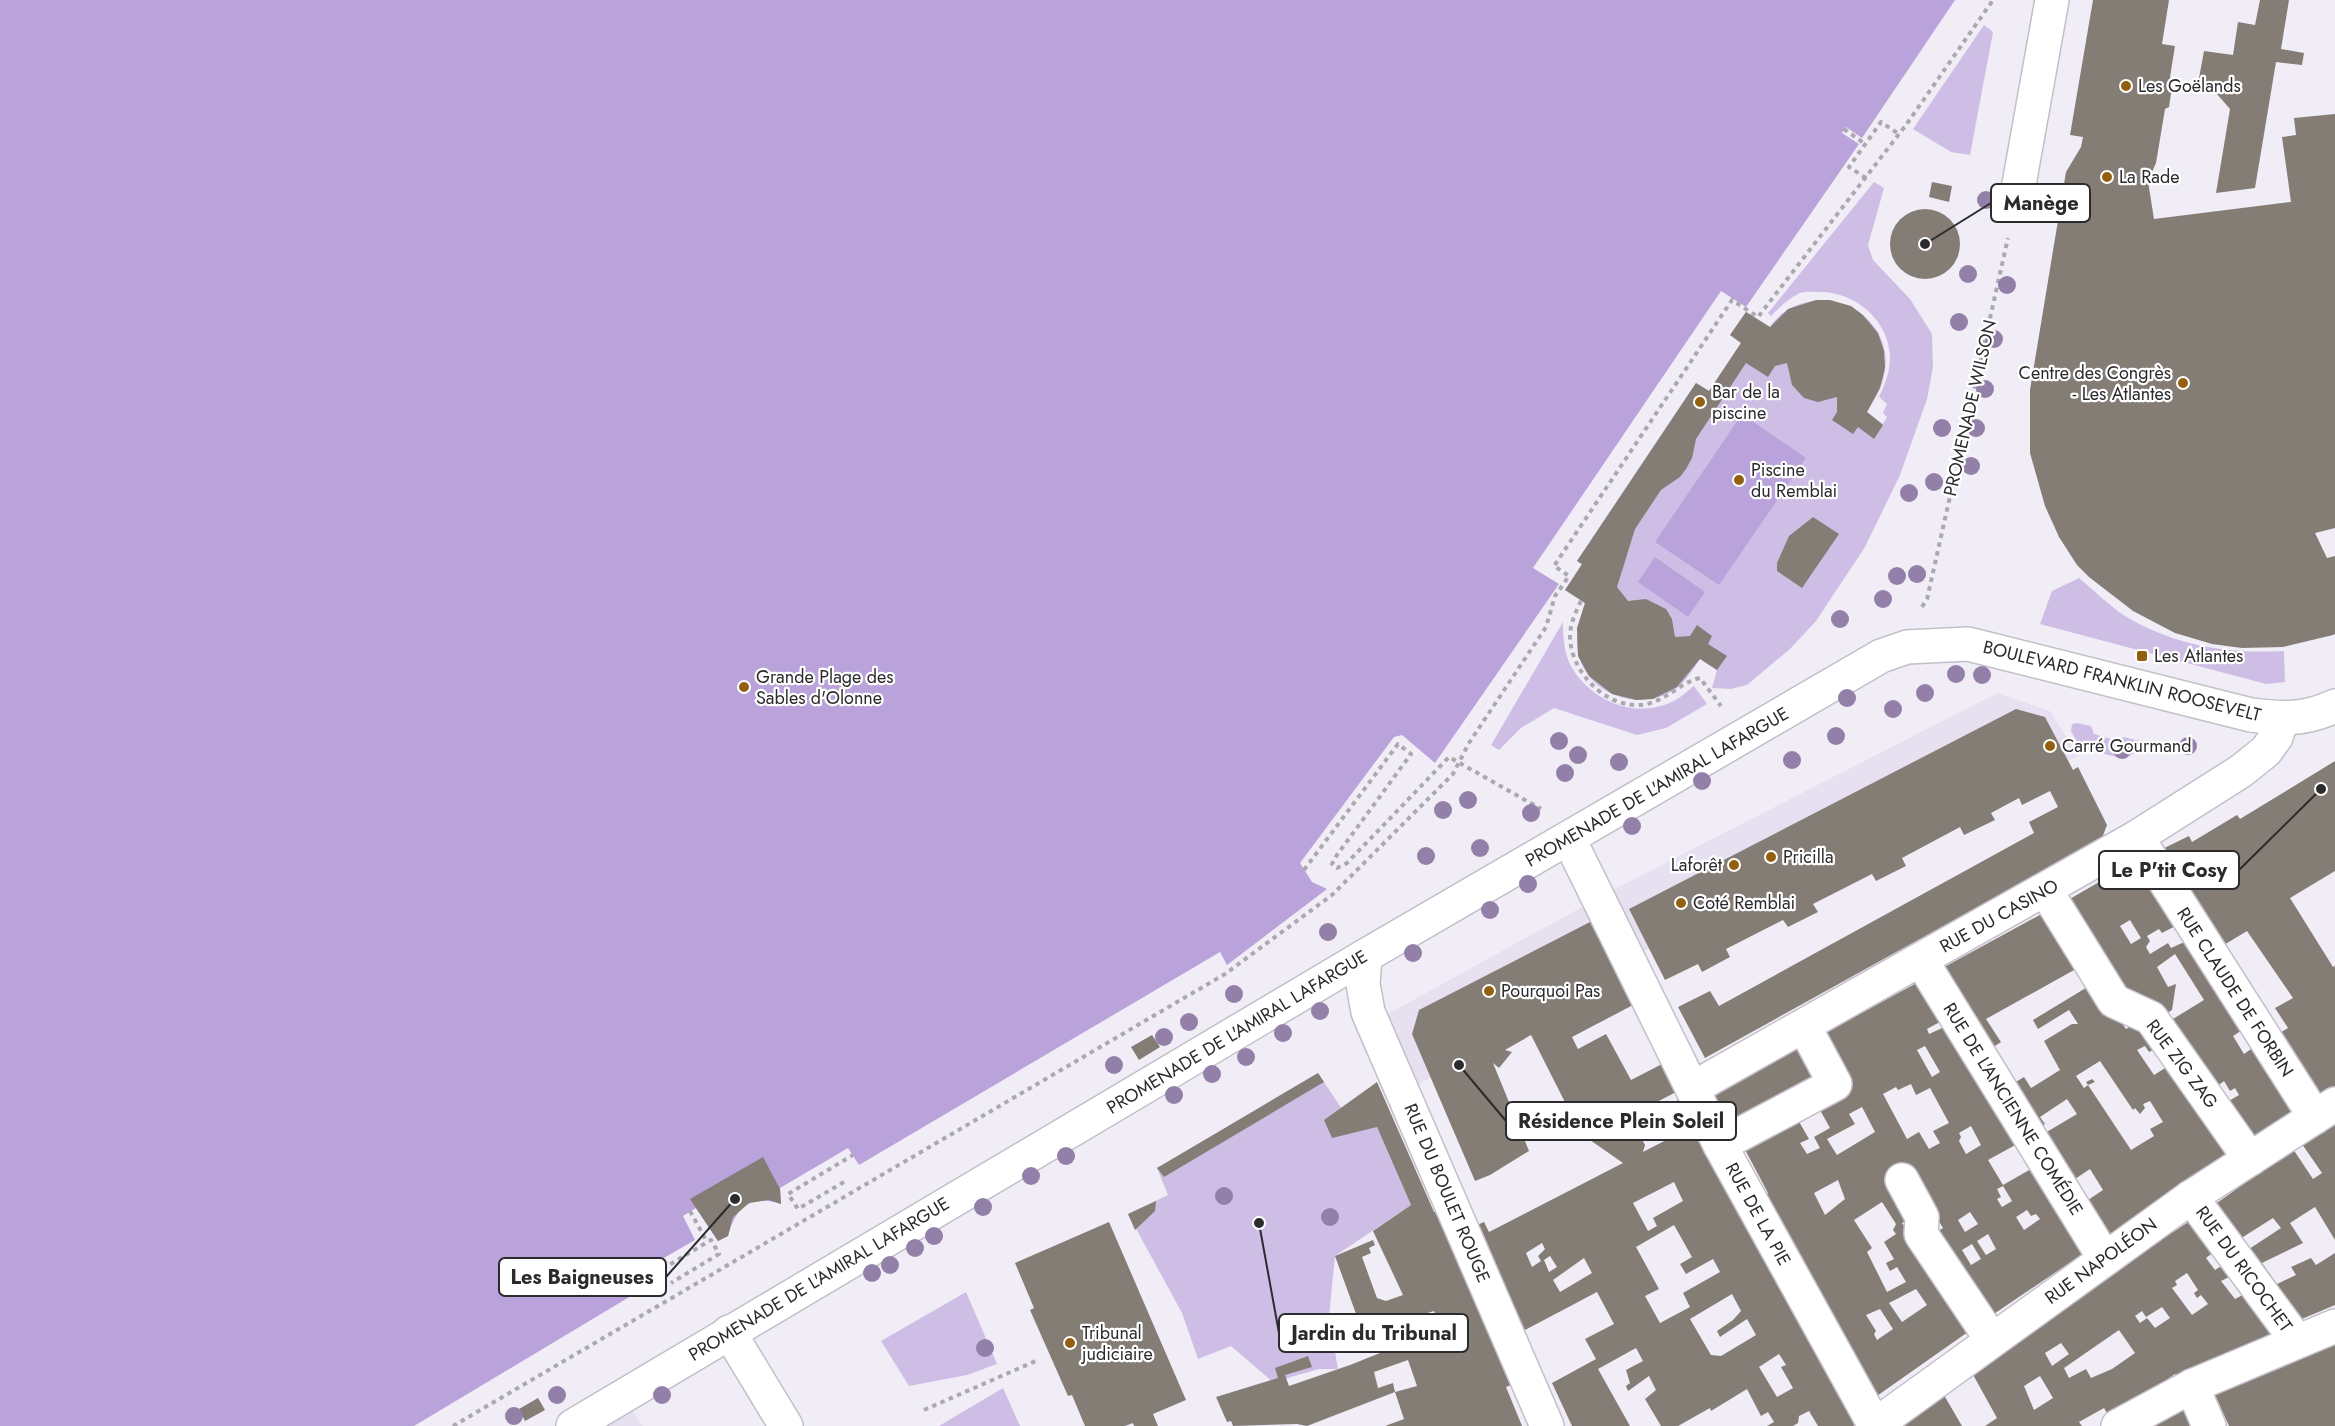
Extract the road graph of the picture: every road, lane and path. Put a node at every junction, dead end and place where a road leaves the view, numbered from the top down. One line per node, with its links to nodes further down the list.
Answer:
1 (1993, 0): 4 (path)
2 (2052, 0): 7 (street)
3 (1845, 129): 5 (path)
4 (1899, 134): 5 (path); 6 (path)
5 (1865, 144): 6 (path)
6 (1866, 178): 15 (path)
7 (2016, 201)
8 (2008, 234): 9 (path, PROMENADE WILSON)
9 (1927, 599)
10 (1581, 601): 13 (path)
11 (1907, 647): 14 (street, BOULEVARD FRANKLIN ROOSEVELT); 18 (street, PROMENADE DE L'AMIRAL LAFARGUE)
12 (2335, 706): 14 (street, BOULEVARD FRANKLIN ROOSEVELT)
13 (1727, 713)
14 (2282, 719): 17 (street, RUE DU CASINO)
15 (1459, 762): 16 (path); 19 (path); 45 (path)
16 (1545, 811)
17 (2137, 837): 20 (street, RUE DU CASINO); 25 (street, RUE CLAUDE DE FORBIN)
18 (1569, 839): 21 (street, PROMENADE DE L'AMIRAL LAFARGUE); 24 (street, RUE DE LA PIE)
19 (1304, 870)
20 (2046, 891): 22 (street, RUE DU CASINO); 28 (street, RUE ZIG ZAG)
21 (1365, 956): 38 (street, PROMENADE DE L'AMIRAL LAFARGUE); 48 (street, RUE DU BOULET ROUGE)
22 (1921, 960): 23 (street, RUE DU CASINO); 34 (street, RUE DE L'ANCIENNE COMÉDIE)
23 (1804, 1026): 24 (street, RUE DU CASINO); 26 (street)
24 (1693, 1088): 26 (street, RUE DE LA PIE)
25 (2325, 1111): 28 (street, RUE NAPOLÉON)
26 (1720, 1145): 44 (street, RUE DE LA PIE)
27 (853, 1155): 30 (path)
28 (2250, 1159): 31 (street, RUE NAPOLÉON)
29 (1902, 1180): 39 (street)
30 (844, 1182)
31 (2190, 1197): 34 (street, RUE NAPOLÉON); 40 (street, RUE DU RICOCHET)
32 (690, 1211): 33 (path)
33 (707, 1242): 35 (path); 36 (path)
34 (2105, 1258): 39 (street, RUE NAPOLÉON)
35 (647, 1278)
36 (671, 1283)
37 (2335, 1326): 40 (street)
38 (729, 1332): 46 (street, PROMENADE DE L'AMIRAL LAFARGUE); 47 (street)
39 (1992, 1340): 44 (street, RUE NAPOLÉON)
40 (2296, 1341): 42 (street)
41 (1038, 1360): 43 (path)
42 (2192, 1386): 49 (street); 50 (street)
43 (924, 1410)
44 (1874, 1425)
45 (453, 1426)
46 (573, 1426)
47 (786, 1426)
48 (1547, 1426)
49 (2118, 1426)
50 (2209, 1426)

